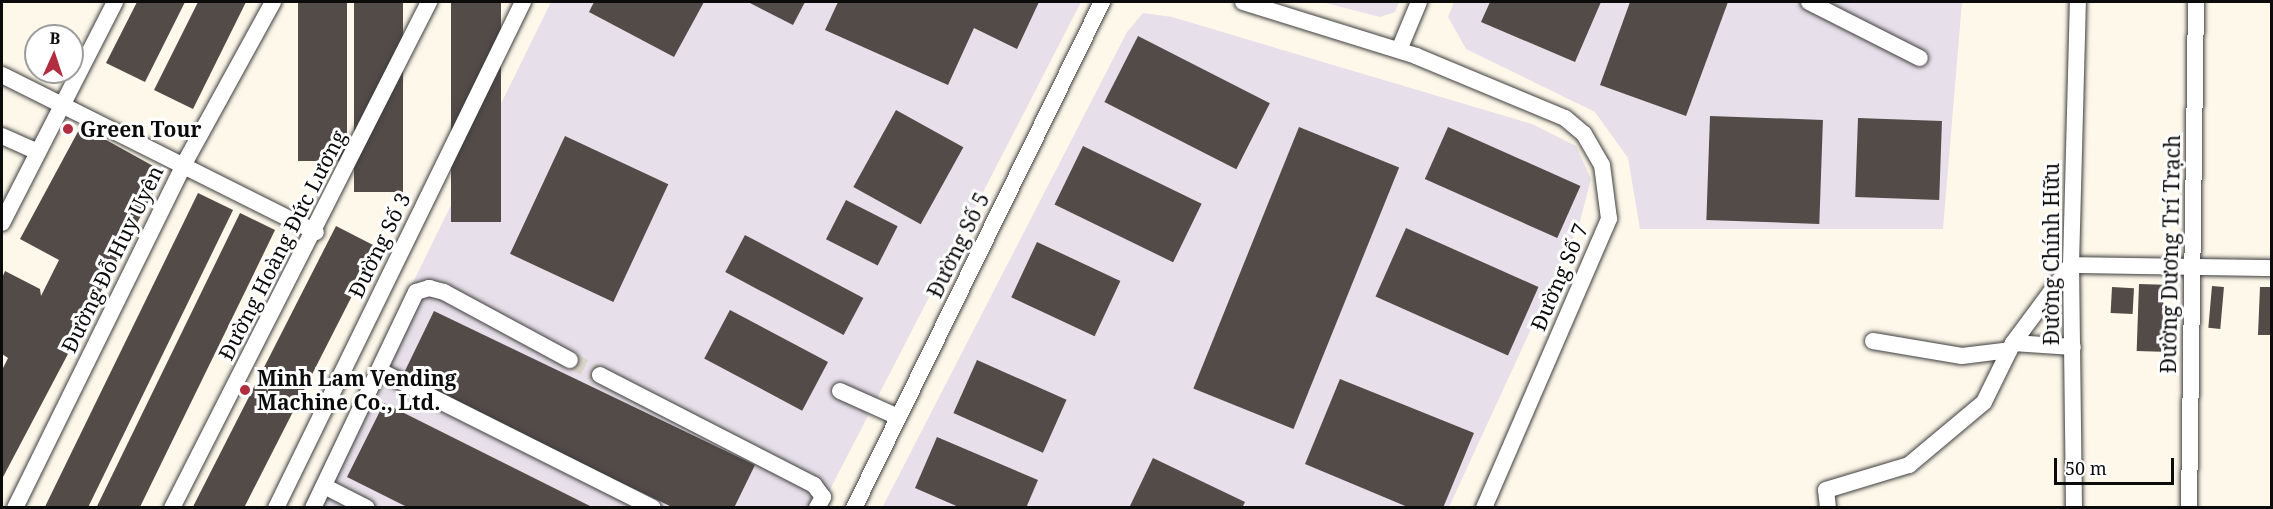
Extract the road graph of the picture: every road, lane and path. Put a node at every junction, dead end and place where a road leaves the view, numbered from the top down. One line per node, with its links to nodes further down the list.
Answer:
1 (115, 2): 14 (street)
2 (273, 2): 17 (street, Đường Đỗ Huy Uyên)
3 (429, 2): 19 (street, Đường Hoàng Đức Lương)
4 (523, 2): 34 (street, Đường Số 3)
5 (1102, 2): 30 (street, Đường Số 5)
6 (1243, 2): 11 (street, Đường Số 7)
7 (1419, 2): 11 (street)
8 (1809, 2): 12 (street)
9 (2078, 2): 20 (street, Đường Chính Hữu)
10 (2196, 2): 21 (street, Đường Dương Trí Trạch)
11 (1399, 50): 40 (street, Đường Số 7)
12 (1920, 58)
13 (2, 75): 14 (street)
14 (62, 105): 16 (street); 17 (street)
15 (2, 136): 16 (street)
16 (38, 152): 18 (street)
17 (184, 164): 19 (street); 32 (street, Đường Đỗ Huy Uyên)
18 (2, 223)
19 (316, 232): 33 (street, Đường Hoàng Đức Lương)
20 (2071, 265): 21 (street); 24 (street, Đường Chính Hữu); 25 (street)
21 (2191, 266): 22 (street); 43 (street, Đường Dương Trí Trạch)
22 (2271, 268)
23 (1873, 341): 25 (street)
24 (2073, 346): 25 (street); 42 (street, Đường Chính Hữu)
25 (2011, 347): 41 (street)
26 (570, 360): 27 (street)
27 (380, 371): 31 (street); 37 (street)
28 (600, 375): 38 (street)
29 (840, 391): 30 (street)
30 (898, 417): 39 (street, Đường Số 5)
31 (324, 486): 35 (street); 36 (street)
32 (15, 507)
33 (172, 507)
34 (276, 507)
35 (313, 507)
36 (367, 507)
37 (653, 507)
38 (817, 507)
39 (854, 507)
40 (1484, 507)
41 (1828, 507)
42 (2074, 507)
43 (2189, 507)

